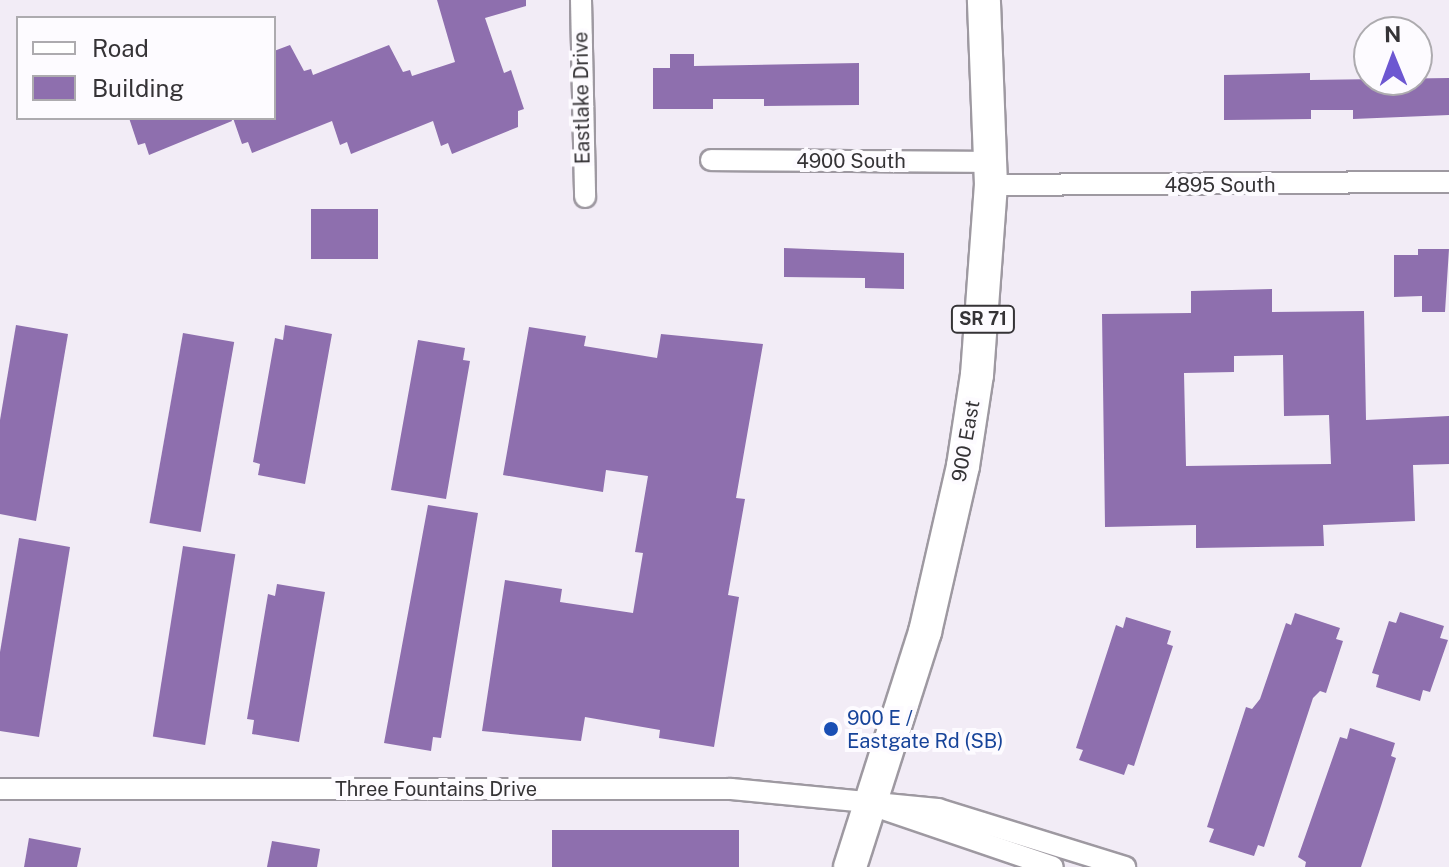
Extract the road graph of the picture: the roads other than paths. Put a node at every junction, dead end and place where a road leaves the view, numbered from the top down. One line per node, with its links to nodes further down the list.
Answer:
1 (581, 0): 6 (street, Eastlake Drive)
2 (984, 0): 4 (main road, 900 East / SR 71)
3 (711, 160): 4 (street, 4900 South)
4 (991, 174): 5 (street, 4895 South); 8 (main road, 900 East / SR 71)
5 (1449, 182)
6 (585, 197)
7 (0, 789): 8 (street, Three Fountains Drive)
8 (871, 804): 9 (main road, 900 East / SR 71); 10 (street); 11 (street, Three Fountains Drive)
9 (850, 867)
10 (1053, 867)
11 (1125, 867)

